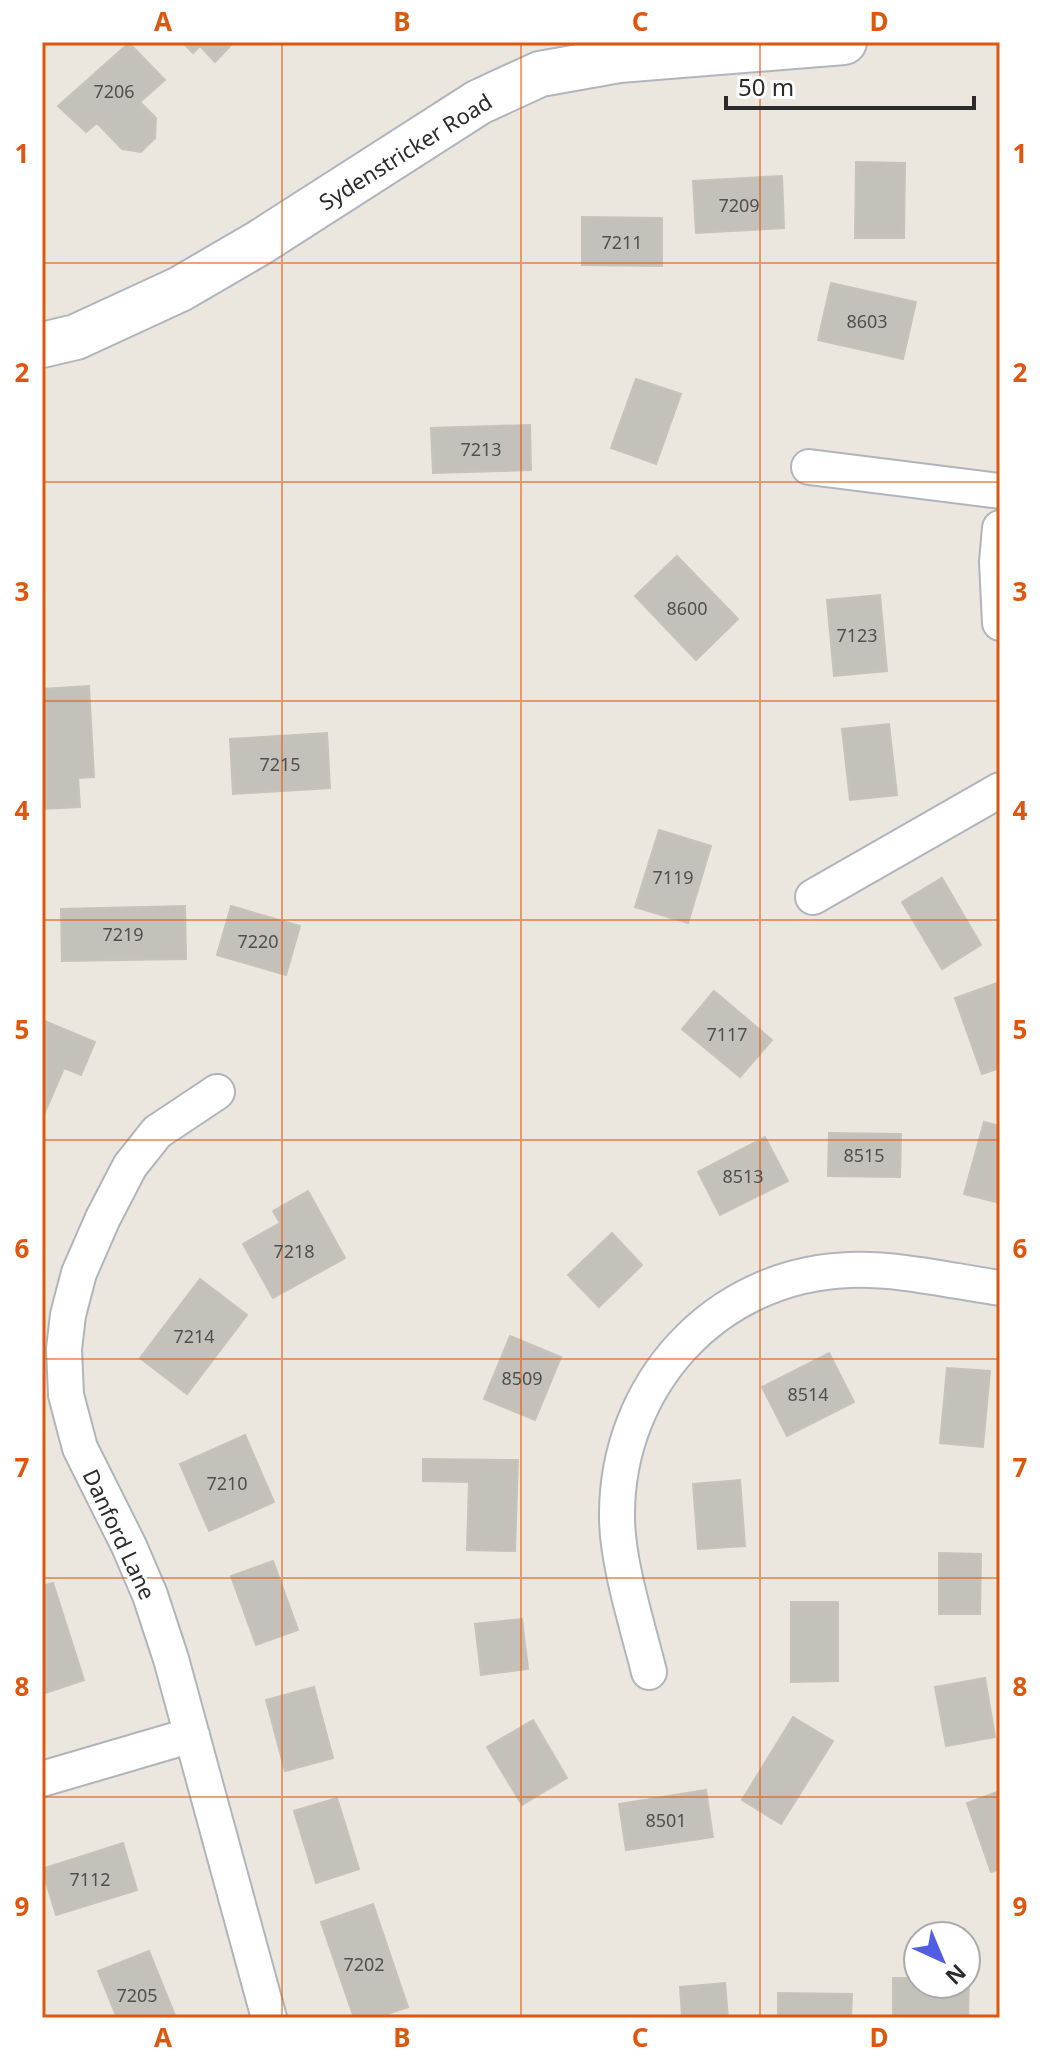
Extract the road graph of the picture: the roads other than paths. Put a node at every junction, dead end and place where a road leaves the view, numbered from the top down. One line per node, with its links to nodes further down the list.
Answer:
1 (844, 42): 2 (main road, Sydenstricker Road)
2 (42, 345)
3 (809, 467): 4 (street)
4 (1000, 491)
5 (1000, 528): 6 (street)
6 (1000, 623)
7 (1000, 790): 8 (street)
8 (813, 897)
9 (217, 1092): 12 (street, Danford Lane)
10 (1000, 1288): 11 (street)
11 (649, 1672)
12 (192, 1735): 13 (street); 14 (street, Danford Lane)
13 (42, 1779)
14 (269, 2018)

